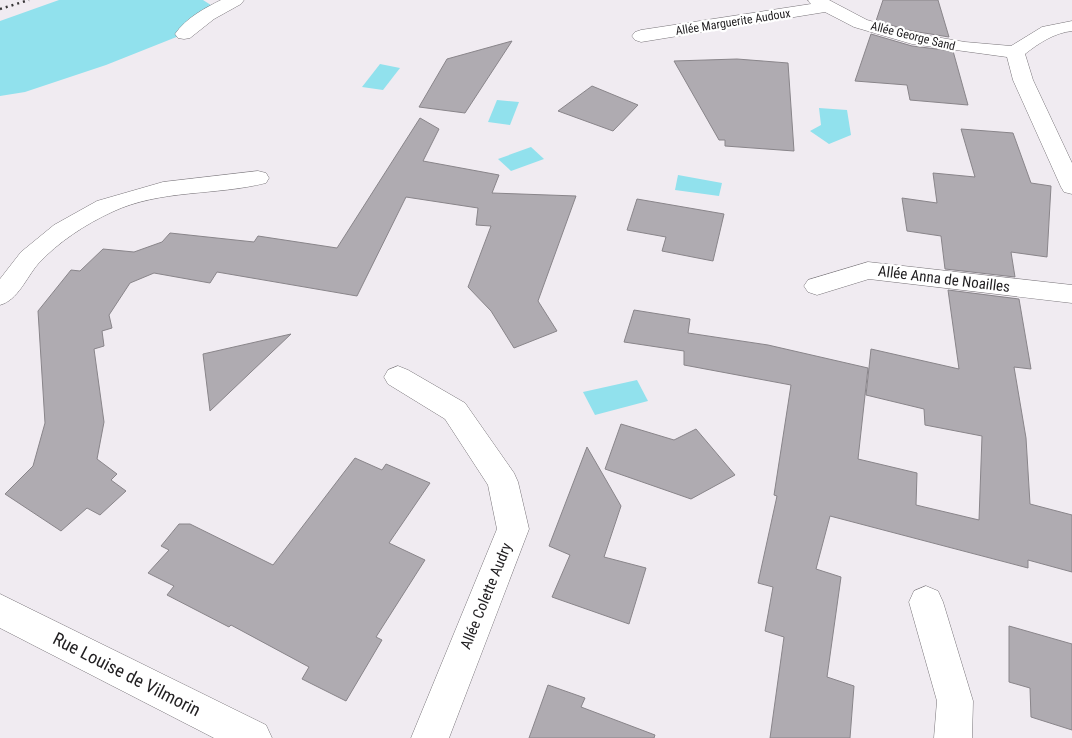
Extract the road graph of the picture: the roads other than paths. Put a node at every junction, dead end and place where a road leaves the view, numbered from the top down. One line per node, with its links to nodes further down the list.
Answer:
1 (235, 0): 4 (street)
2 (821, 4): 5 (street, Allée Marguerite Audoux); 6 (street, Allée George Sand)
3 (1072, 26): 6 (street)
4 (184, 34)
5 (641, 36)
6 (1015, 52): 8 (street)
7 (258, 178): 11 (street)
8 (1071, 179)
9 (817, 286): 10 (street, Allée Anna de Noailles)
10 (1072, 294)
11 (0, 296)
12 (398, 377): 16 (street, Allée Colette Audry)
13 (926, 602): 17 (street)
14 (0, 610): 15 (street, Rue Louise de Vilmorin)
15 (254, 738)
16 (430, 738)
17 (953, 738)

